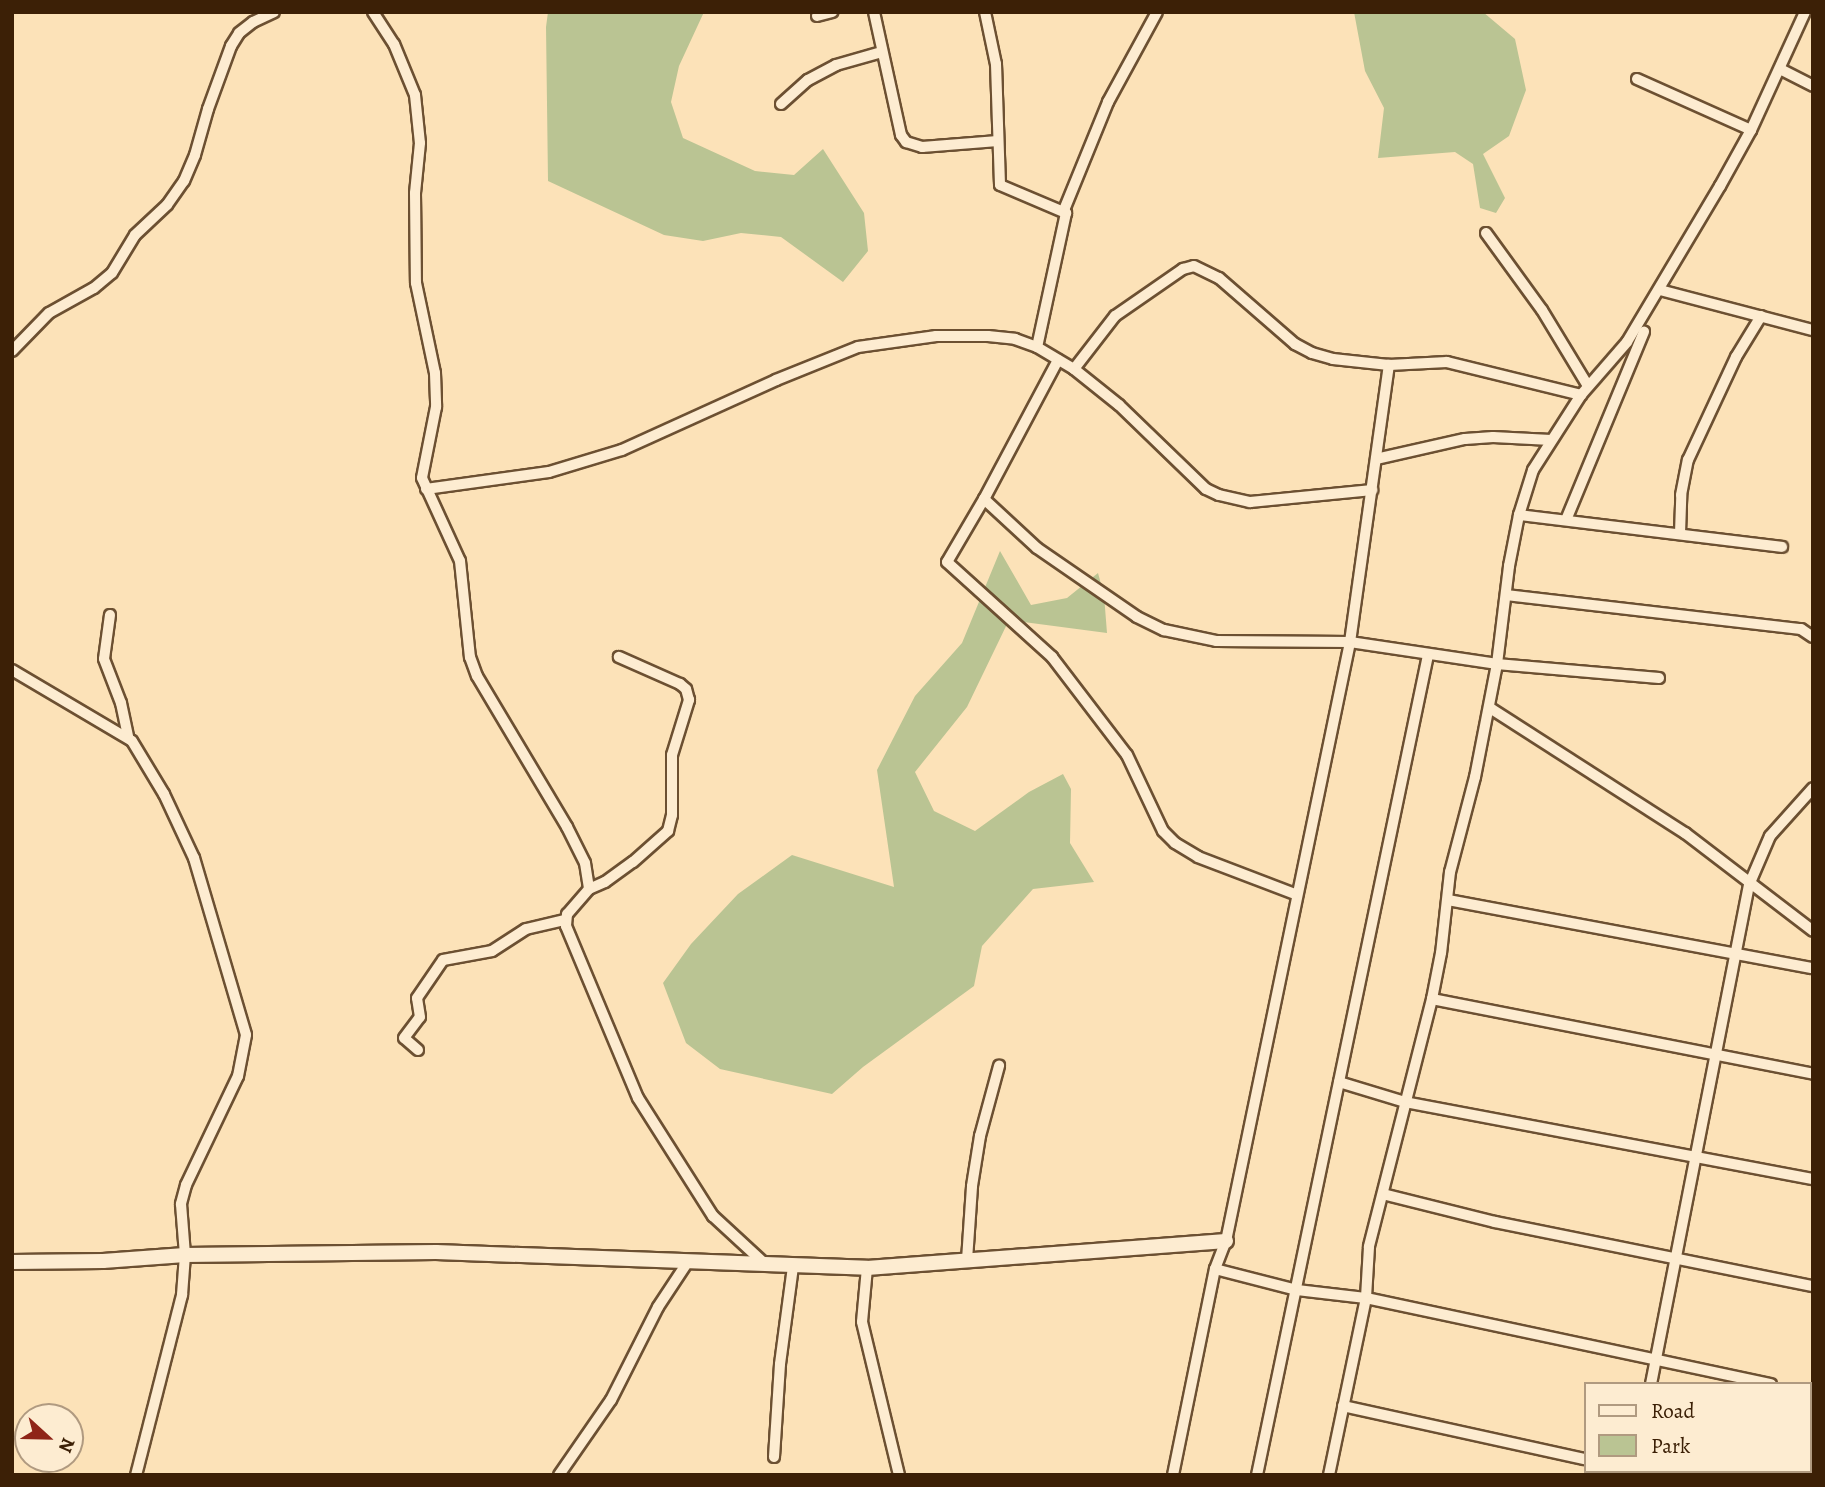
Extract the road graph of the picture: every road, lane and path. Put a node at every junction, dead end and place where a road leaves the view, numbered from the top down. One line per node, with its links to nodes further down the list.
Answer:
1 (274, 12): 23 (street)
2 (373, 12): 30 (street)
3 (832, 12): 8 (street)
4 (874, 12): 9 (street)
5 (985, 12): 15 (street)
6 (1157, 12): 16 (street)
7 (1805, 12): 10 (street)
8 (817, 16)
9 (882, 52): 13 (street); 15 (street)
10 (1780, 69): 12 (street); 14 (street)
11 (1637, 79): 14 (street)
12 (1813, 86)
13 (781, 104)
14 (1751, 130): 18 (street)
15 (998, 141): 16 (street)
16 (1064, 209): 22 (street)
17 (1486, 233): 27 (street)
18 (1660, 290): 19 (street); 27 (street)
19 (1761, 316): 20 (street); 35 (street)
20 (1813, 330)
21 (1644, 332): 34 (street)
22 (1037, 347): 24 (street); 30 (street)
23 (12, 351)
24 (1058, 360): 26 (street); 32 (street)
25 (1389, 365): 26 (street); 27 (street); 29 (street)
26 (1074, 369): 31 (street)
27 (1584, 390): 28 (street)
28 (1552, 440): 29 (street); 33 (street)
29 (1376, 459): 31 (street)
30 (426, 489): 50 (street)
31 (1372, 490): 40 (street)
32 (984, 499): 40 (street); 51 (street)
33 (1519, 515): 34 (street); 37 (street)
34 (1566, 520): 35 (street)
35 (1680, 533): 36 (street)
36 (1782, 547)
37 (1506, 595): 39 (street); 43 (street)
38 (110, 615): 47 (street)
39 (1813, 637)
40 (1350, 642): 41 (street); 51 (street)
41 (1428, 655): 43 (street); 62 (street)
42 (619, 657): 50 (street)
43 (1497, 664): 45 (street); 46 (street)
44 (12, 670): 47 (street)
45 (1659, 678)
46 (1490, 708): 49 (street); 52 (street)
47 (128, 737): 68 (street)
48 (1813, 788): 49 (street)
49 (1749, 885): 54 (street); 55 (street)
50 (589, 889): 53 (street)
51 (1295, 894): 67 (street)
52 (1448, 900): 55 (street); 57 (street)
53 (564, 920): 58 (street); 73 (street)
54 (1813, 932)
55 (1736, 953): 56 (street); 59 (street)
56 (1813, 968)
57 (1432, 999): 59 (street); 63 (street)
58 (418, 1050)
59 (1718, 1055): 61 (street); 64 (street)
60 (999, 1066): 70 (street)
61 (1813, 1074)
62 (1339, 1082): 63 (street); 78 (street)
63 (1405, 1102): 64 (street); 66 (street)
64 (1696, 1156): 65 (street); 69 (street)
65 (1813, 1179)
66 (1383, 1194): 69 (street); 79 (street)
67 (1226, 1241): 70 (street); 76 (street)
68 (185, 1255): 71 (street); 72 (street); 86 (street)
69 (1675, 1258): 77 (street); 80 (street)
70 (967, 1260): 75 (street)
71 (12, 1262)
72 (687, 1263): 73 (street); 87 (street)
73 (764, 1263): 74 (street)
74 (793, 1266): 75 (street); 84 (street)
75 (867, 1268): 88 (street)
76 (1215, 1269): 78 (street); 89 (street)
77 (1813, 1286)
78 (1297, 1290): 79 (street); 90 (street)
79 (1366, 1298): 80 (street); 83 (street)
80 (1656, 1361): 81 (street); 82 (street)
81 (1651, 1382)
82 (1761, 1382)
83 (1343, 1406): 85 (street); 91 (street)
84 (774, 1457)
85 (1584, 1459)
86 (136, 1475)
87 (559, 1475)
88 (899, 1475)
89 (1173, 1475)
90 (1257, 1475)
91 (1329, 1475)

